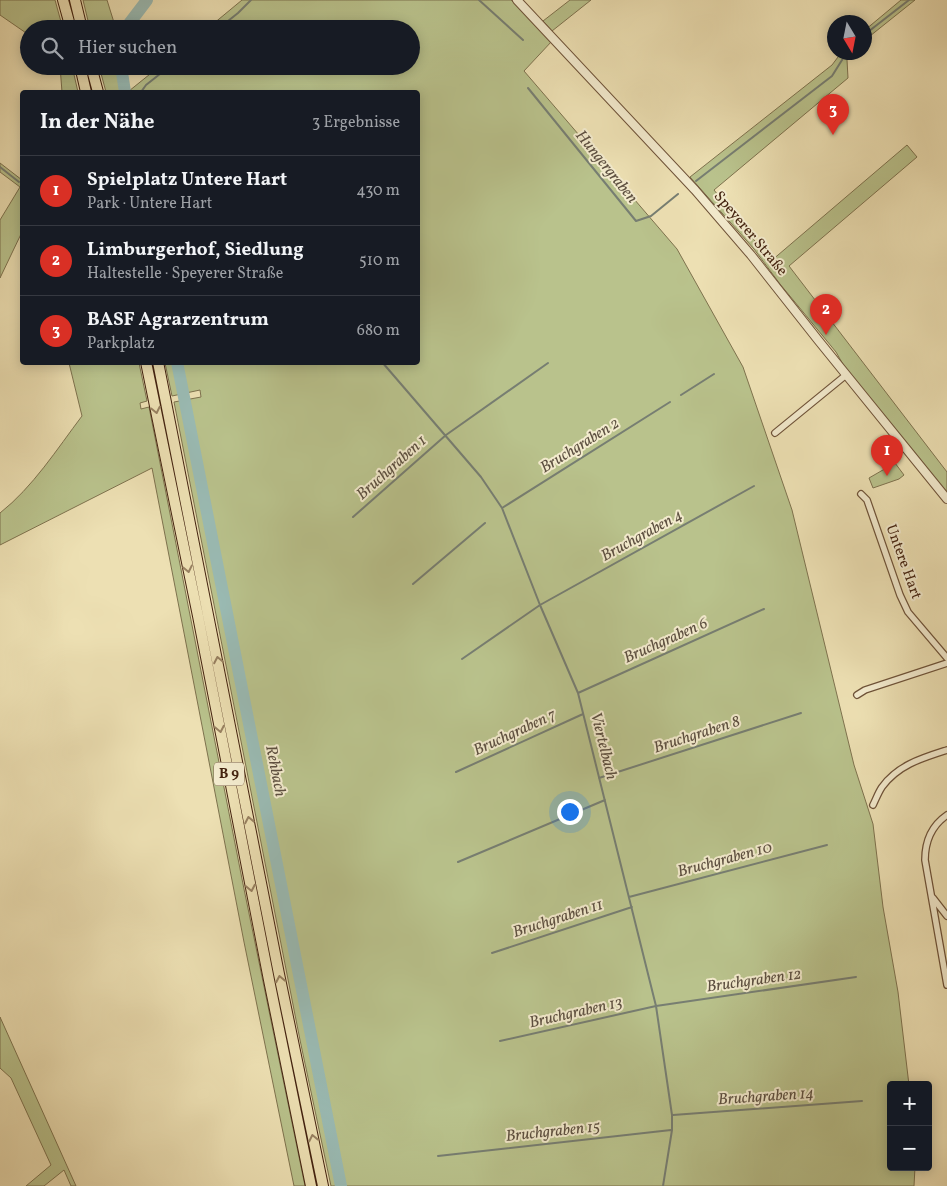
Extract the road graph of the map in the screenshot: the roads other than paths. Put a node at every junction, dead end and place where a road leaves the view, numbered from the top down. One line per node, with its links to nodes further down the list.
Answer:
1 (63, 0): 4 (highway)
2 (75, 0): 5 (highway)
3 (517, 0): 12 (street, Speyerer Straße)
4 (69, 20)
5 (80, 20)
6 (82, 75): 8 (highway)
7 (93, 75): 9 (highway)
8 (86, 90)
9 (97, 90)
10 (147, 365): 25 (highway, B 9, one-way to 25)
11 (159, 365): 26 (highway, B 9, one-way to 11)
12 (846, 376): 13 (street); 15 (street, Speyerer Straße)
13 (775, 432)
14 (861, 494): 16 (street, Untere Hart)
15 (947, 499)
16 (947, 658)
17 (947, 662): 18 (street)
18 (857, 695)
19 (947, 750): 20 (street)
20 (873, 805)
21 (947, 815): 22 (street)
22 (932, 897): 23 (street); 24 (street)
23 (947, 916)
24 (947, 985)
25 (311, 1186)
26 (323, 1186)

